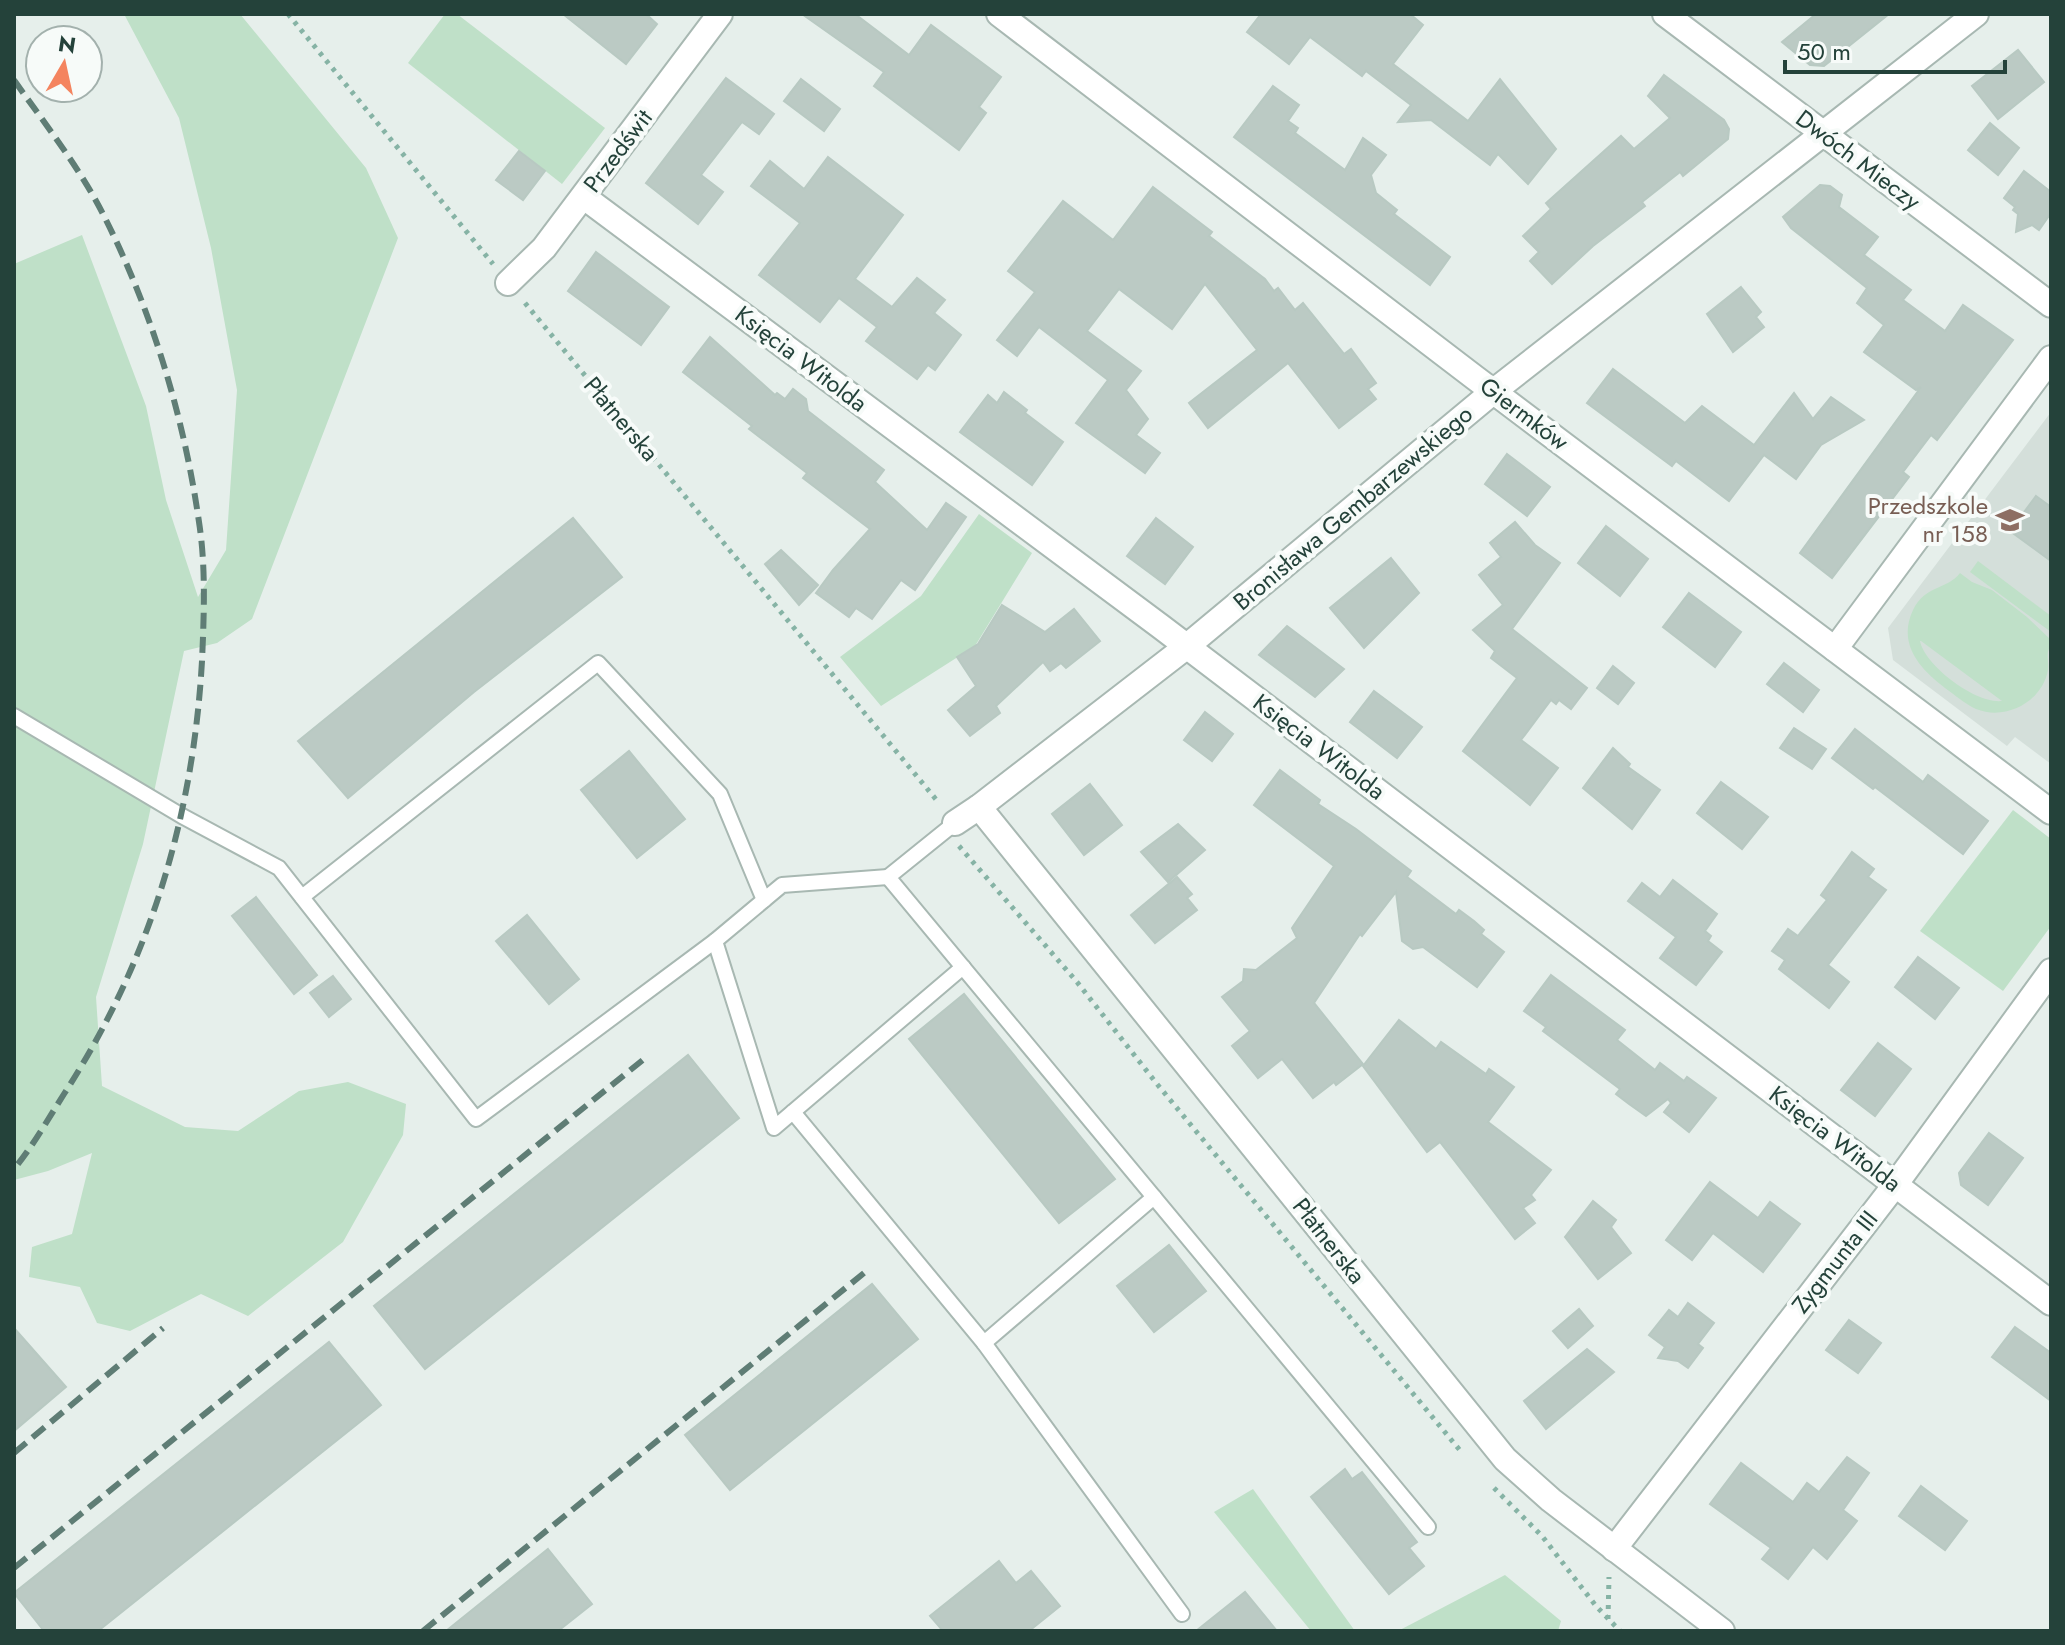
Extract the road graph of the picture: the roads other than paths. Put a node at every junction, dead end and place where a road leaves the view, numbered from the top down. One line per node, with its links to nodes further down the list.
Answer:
1 (720, 14): 6 (street, Przedświt)
2 (999, 14): 10 (street, Giermków)
3 (1665, 14): 5 (street, Dwóch Mieczy)
4 (1976, 14): 5 (street, Bronisława Gembarzewskiego)
5 (1822, 134): 8 (street, Dwóch Mieczy); 10 (street, Bronisława Gembarzewskiego)
6 (584, 197): 7 (street, Przedświt); 11 (street, Księcia Witolda)
7 (508, 283)
8 (2051, 305)
9 (2051, 358): 12 (street)
10 (1494, 391): 11 (street, Bronisława Gembarzewskiego); 12 (street, Giermków)
11 (1186, 647): 14 (street, Bronisława Gembarzewskiego); 24 (street, Księcia Witolda)
12 (1835, 649): 15 (street, Giermków)
13 (14, 716): 18 (lane)
14 (979, 807): 16 (street, Bronisława Gembarzewskiego); 29 (street, Płatnerska)
15 (2051, 812)
16 (951, 825): 17 (lane)
17 (888, 877): 19 (lane); 21 (lane)
18 (302, 897): 19 (lane); 20 (lane)
19 (764, 900): 20 (lane)
20 (715, 941): 23 (lane)
21 (963, 967): 23 (lane); 25 (lane)
22 (2051, 971): 24 (street, Zygmunta III)
23 (793, 1112): 27 (lane)
24 (1895, 1185): 26 (street, Księcia Witolda); 29 (street, Zygmunta III)
25 (1154, 1197): 27 (lane); 28 (lane)
26 (2051, 1303)
27 (984, 1343): 30 (lane)
28 (1428, 1527)
29 (1614, 1549): 31 (street, Płatnerska)
30 (1182, 1614)
31 (1722, 1631)

